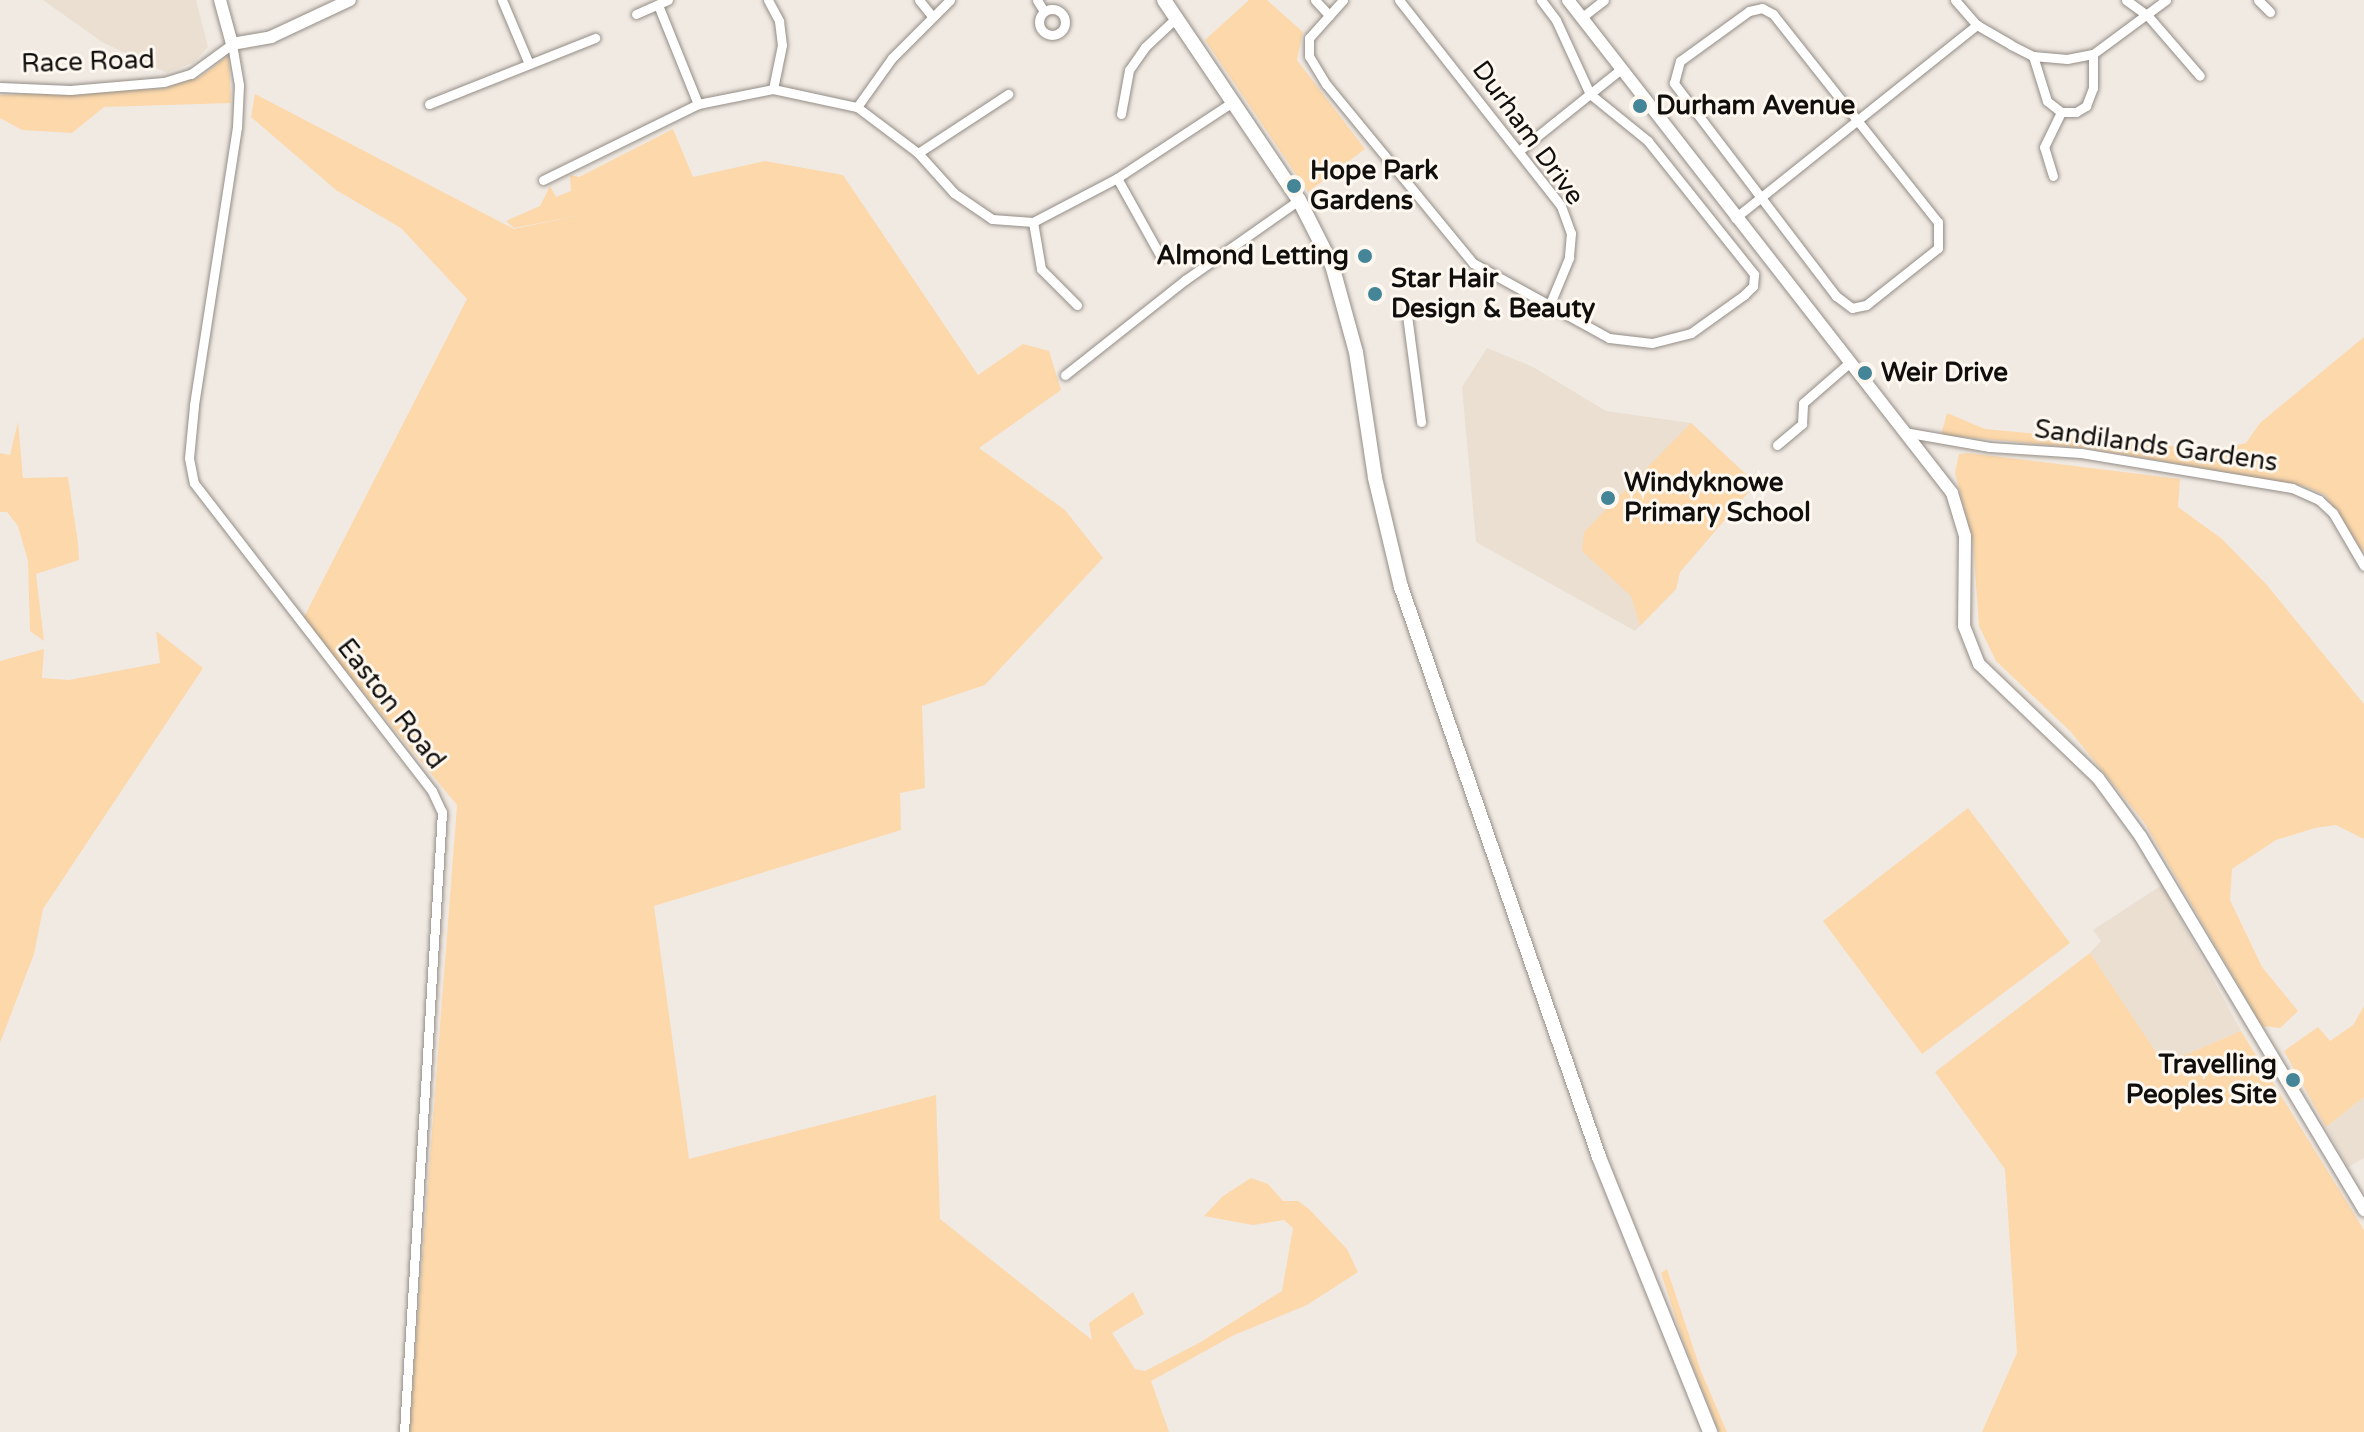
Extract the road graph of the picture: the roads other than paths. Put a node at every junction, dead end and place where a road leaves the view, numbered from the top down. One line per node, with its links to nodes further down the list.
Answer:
1 (220, 0): 31 (main road)
2 (350, 0): 31 (main road, Race Road)
3 (502, 0): 34 (street)
4 (668, 0): 20 (street)
5 (768, 0): 38 (street)
6 (919, 0): 24 (street)
7 (950, 0): 24 (street)
8 (1037, 0): 21 (street)
9 (1164, 0): 27 (main road)
10 (1315, 0): 25 (street)
11 (1343, 0): 25 (street)
12 (1399, 0): 48 (street, Durham Drive)
13 (1541, 0): 40 (street)
14 (1568, 0): 28 (main road)
15 (1604, 0): 28 (street)
16 (1955, 0): 29 (street)
17 (2126, 0): 26 (street)
18 (2166, 0): 26 (street)
19 (2258, 0): 22 (street)
20 (658, 5): 23 (street); 43 (street)
21 (1044, 11)
22 (2270, 12)
23 (636, 14)
24 (931, 15): 44 (street)
25 (1329, 15): 59 (street)
26 (2148, 16): 32 (street); 36 (street)
27 (1176, 18): 41 (main road); 46 (street)
28 (1581, 18): 35 (main road)
29 (1977, 25): 33 (street); 47 (street)
30 (595, 38): 34 (street)
31 (232, 44): 37 (street, Race Road); 68 (street, Easton Road)
32 (2093, 54): 33 (street); 45 (street)
33 (2033, 56): 45 (street)
34 (529, 64): 42 (street)
35 (1621, 69): 40 (street); 55 (main road)
36 (2200, 76)
37 (0, 87)
38 (773, 89): 43 (street); 44 (street)
39 (1008, 94): 49 (street)
40 (1590, 94): 48 (street); 59 (street)
41 (1231, 103): 51 (street); 54 (main road)
42 (429, 104)
43 (698, 104): 52 (street)
44 (857, 107): 49 (street)
45 (2061, 112): 50 (street)
46 (1121, 114)
47 (1858, 119): 53 (street); 53 (street); 53 (street)
48 (1520, 150): 59 (street, Durham Drive)
49 (918, 153): 56 (street)
50 (2053, 176)
51 (1117, 178): 56 (street); 57 (street)
52 (543, 180)
53 (1760, 197): 55 (street)
54 (1299, 200): 62 (street); 69 (main road)
55 (1735, 218): 61 (main road)
56 (1033, 222): 58 (street)
57 (1161, 257)
58 (1077, 305)
59 (1549, 306)
60 (1407, 315): 63 (street)
61 (1849, 363): 64 (main road); 65 (street)
62 (1065, 375)
63 (1421, 422)
64 (1904, 432): 66 (street, Sandilands Gardens); 67 (main road)
65 (1777, 445)
66 (2364, 566)
67 (2364, 1210)
68 (404, 1432)
69 (1710, 1432)

